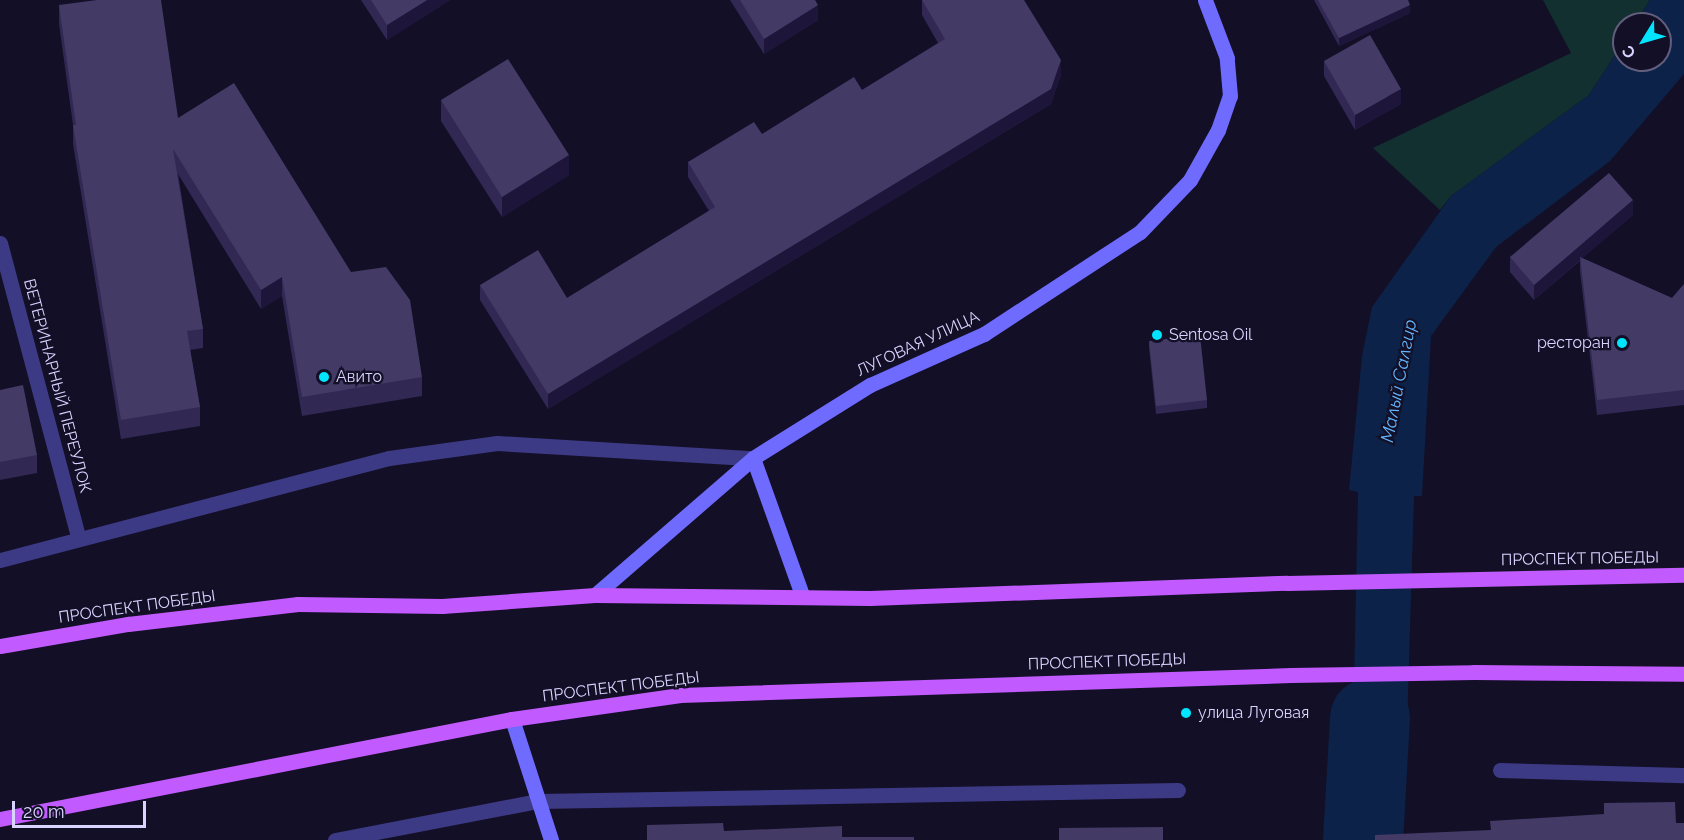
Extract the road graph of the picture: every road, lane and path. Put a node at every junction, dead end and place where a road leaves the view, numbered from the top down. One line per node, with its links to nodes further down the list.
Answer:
1 (1206, 0): 3 (main road, ЛУГОВАЯ УЛИЦА)
2 (0, 243): 4 (street, ВЕТЕРИНАРНЫЙ ПЕРЕУЛОК)
3 (753, 458): 4 (street); 7 (main road, ЛУГОВАЯ УЛИЦА); 8 (main road)
4 (79, 539): 5 (street)
5 (0, 560)
6 (1684, 575): 8 (main road, ПРОСПЕКТ ПОБЕДЫ)
7 (595, 595): 8 (main road, ПРОСПЕКТ ПОБЕДЫ); 9 (main road, ПРОСПЕКТ ПОБЕДЫ)
8 (802, 595)
9 (0, 646)
10 (1684, 675): 11 (main road, ПРОСПЕКТ ПОБЕДЫ)
11 (512, 719): 15 (main road); 16 (main road, ПРОСПЕКТ ПОБЕДЫ)
12 (1500, 770): 13 (street)
13 (1684, 775)
14 (1179, 790): 15 (street)
15 (538, 801): 17 (street); 18 (main road)
16 (0, 819)
17 (335, 840)
18 (550, 840)

